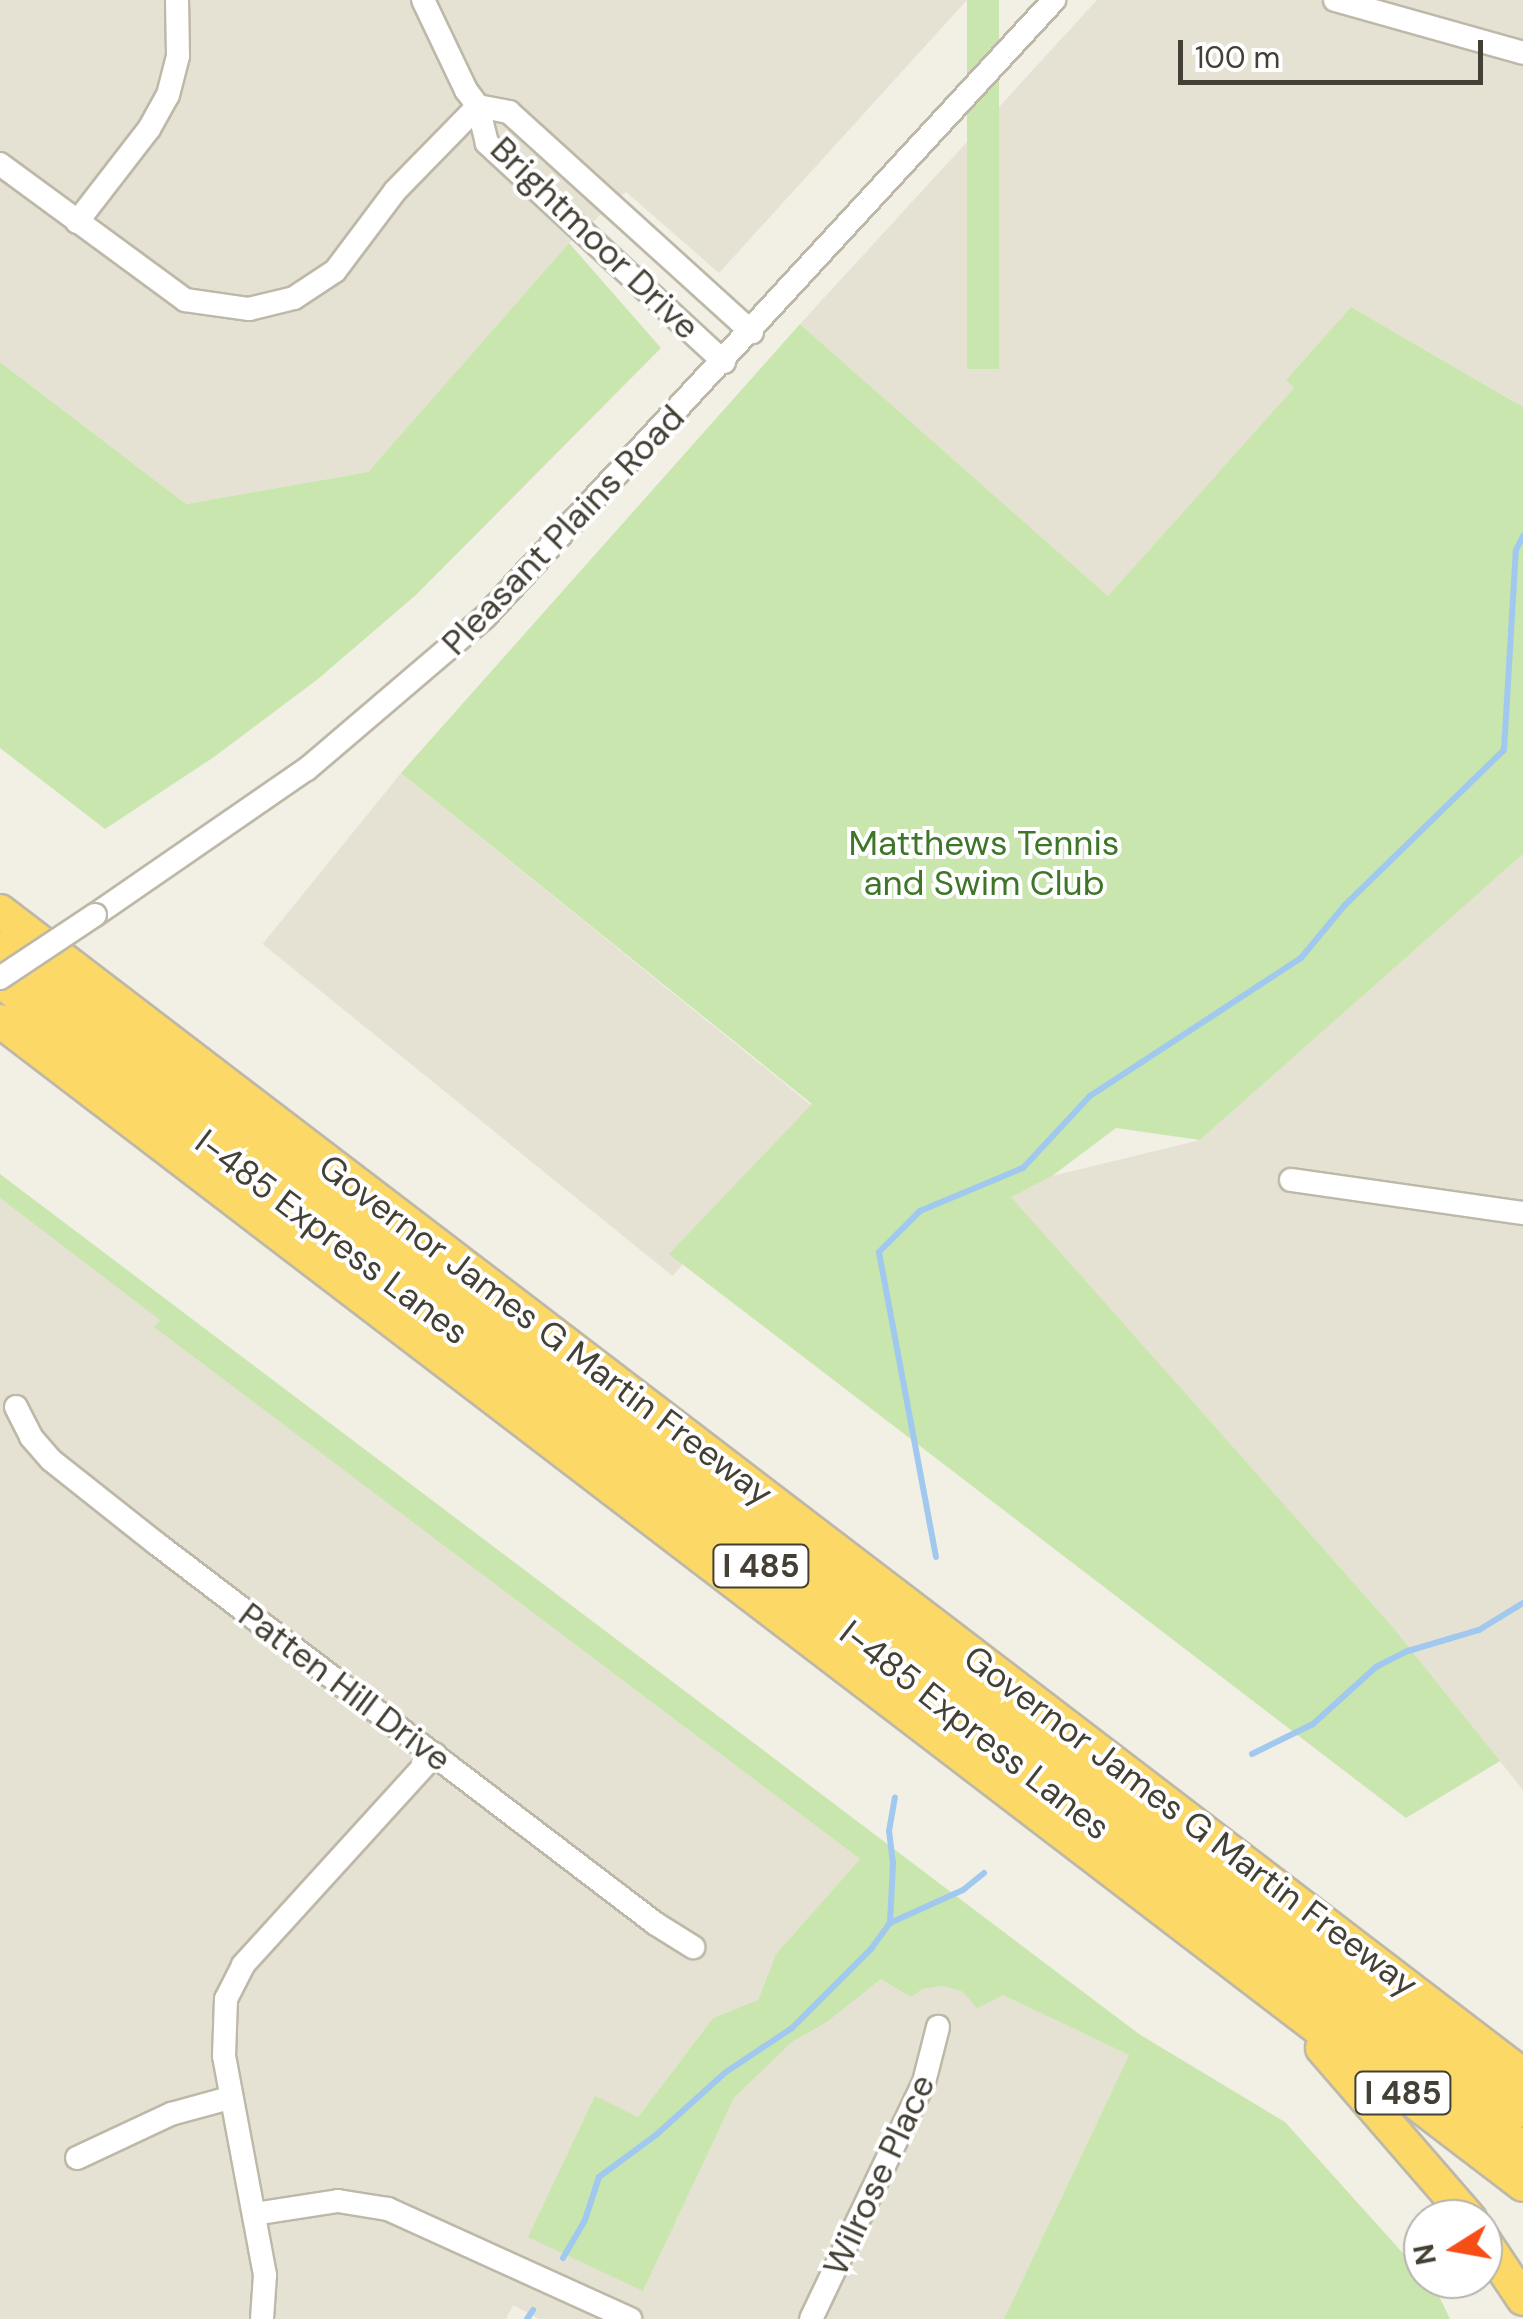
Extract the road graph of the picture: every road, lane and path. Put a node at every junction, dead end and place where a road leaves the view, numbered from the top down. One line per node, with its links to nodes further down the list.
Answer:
1 (177, 0): 8 (street)
2 (423, 0): 6 (street, Brightmoor Drive)
3 (1054, 0): 9 (street, Pleasant Plains Road)
4 (1335, 0): 5 (street)
5 (1523, 54)
6 (478, 106): 8 (street); 9 (street, Brightmoor Drive); 10 (street, Brightmoor Drive)
7 (0, 164): 8 (street)
8 (77, 222)
9 (752, 332): 10 (street, Pleasant Plains Road)
10 (724, 362): 14 (street, Pleasant Plains Road, bridge)
11 (0, 911): 26 (highway, Governor James G Martin Freeway / I 485)
12 (0, 920): 16 (highway)
13 (0, 948): 16 (highway, I-485 Express Lanes / I 485)
14 (0, 980): 21 (highway, I-485 Express Lanes / I 485)
15 (0, 1021): 20 (highway, I 485)
16 (150, 1064): 28 (highway, I-485 Express Lanes / I 485)
17 (1291, 1180): 18 (street)
18 (1523, 1213)
19 (16, 1406): 22 (street, Patten Hill Drive)
20 (543, 1440): 21 (highway); 24 (highway, I 485)
21 (740, 1549): 29 (highway, I-485 Express Lanes / I 485)
22 (435, 1754): 23 (street, Patten Hill Drive); 27 (street)
23 (693, 1947)
24 (1284, 2002): 31 (highway, I 485); 32 (highway)
25 (938, 2027): 38 (street, Wilrose Place)
26 (1523, 2075)
27 (229, 2098): 30 (street); 33 (street)
28 (1523, 2111)
29 (1523, 2148)
30 (77, 2158)
31 (1523, 2185)
32 (1453, 2199)
33 (254, 2214): 36 (street); 37 (street)
34 (1503, 2268): 35 (highway)
35 (1523, 2298)
36 (262, 2319)
37 (630, 2319)
38 (811, 2319)

